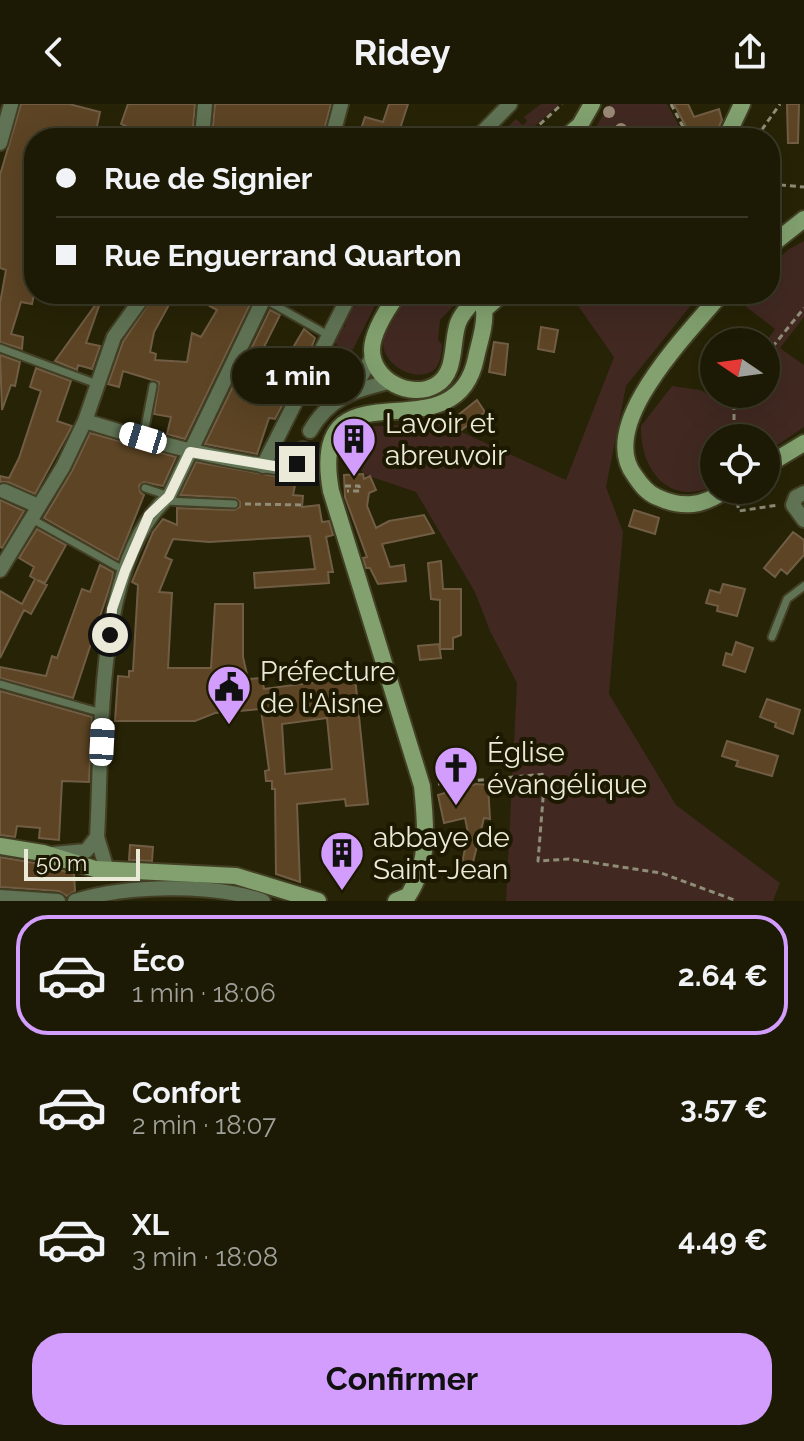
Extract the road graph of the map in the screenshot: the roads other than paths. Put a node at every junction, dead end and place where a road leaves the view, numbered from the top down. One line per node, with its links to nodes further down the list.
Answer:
1 (11, 104): 12 (street)
2 (205, 104): 7 (street)
3 (341, 104): 8 (street)
4 (510, 104): 9 (street)
5 (592, 104): 10 (street)
6 (742, 104): 11 (street)
7 (203, 128)
8 (335, 128)
9 (487, 128)
10 (577, 128)
11 (731, 128)
12 (0, 143)
13 (804, 219): 14 (street)
14 (780, 238)
15 (138, 304): 28 (street)
16 (261, 304): 35 (street)
17 (278, 304): 23 (lane)
18 (345, 304): 23 (street)
19 (392, 304): 25 (street)
20 (477, 304): 26 (street)
21 (478, 304): 62 (street)
22 (713, 304): 42 (street)
23 (328, 335): 37 (street)
24 (0, 348): 28 (lane)
25 (373, 356): 26 (street); 29 (street)
26 (389, 382): 29 (street)
27 (153, 386): 32 (lane)
28 (95, 389): 30 (street)
29 (353, 390): 31 (street)
30 (85, 421): 32 (street); 44 (street)
31 (310, 431)
32 (143, 438): 35 (street)
33 (804, 443): 36 (street)
34 (303, 449): 37 (street)
35 (190, 452): 37 (street); 41 (street)
36 (780, 458)
37 (263, 466)
38 (145, 488): 41 (lane)
39 (4, 491): 44 (street)
40 (800, 495): 45 (street)
41 (166, 498): 43 (lane); 48 (street)
42 (700, 502)
43 (234, 504)
44 (34, 512): 46 (street); 48 (lane)
45 (804, 520)
46 (7, 544): 47 (street)
47 (0, 570)
48 (125, 571): 52 (street)
49 (804, 586): 50 (lane)
50 (772, 637)
51 (0, 684): 52 (lane)
52 (104, 714): 53 (street)
53 (97, 837): 55 (street); 56 (street)
54 (0, 846): 55 (street)
55 (43, 853): 56 (street)
56 (107, 870): 61 (street)
57 (0, 897): 58 (street)
58 (58, 901)
59 (75, 901): 60 (street)
60 (263, 901)
61 (318, 901)
62 (396, 901)

